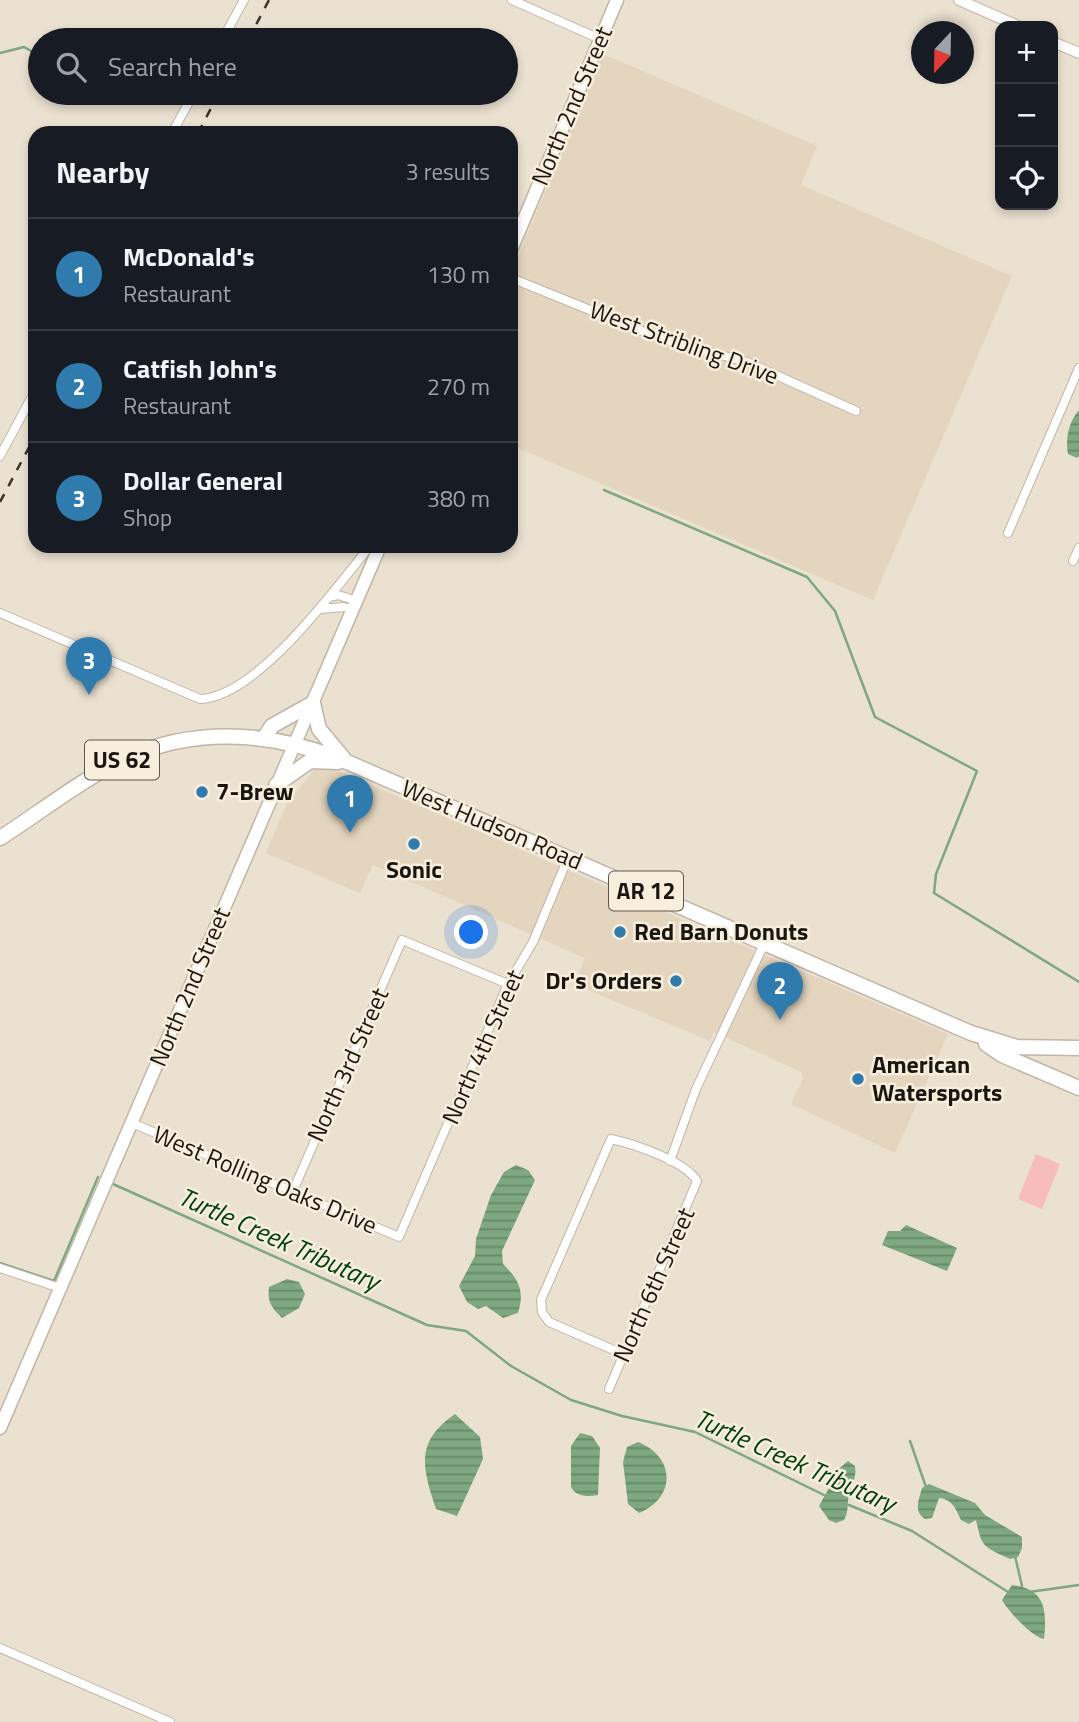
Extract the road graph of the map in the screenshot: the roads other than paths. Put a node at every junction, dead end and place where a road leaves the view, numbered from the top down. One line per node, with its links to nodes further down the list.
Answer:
1 (244, 0): 6 (street)
2 (512, 0): 7 (street)
3 (617, 0): 7 (main road, North 2nd Street)
4 (958, 0): 5 (street)
5 (1006, 21)
6 (229, 28)
7 (600, 39): 12 (main road, North 2nd Street)
8 (1058, 44): 9 (street)
9 (1079, 54)
10 (187, 105): 11 (street)
11 (176, 126)
12 (518, 233)
13 (518, 281): 17 (street, West Stribling Drive)
14 (1079, 368): 15 (street)
15 (1076, 382): 19 (street)
16 (28, 404): 18 (street)
17 (856, 411)
18 (0, 456)
19 (1008, 533)
20 (1079, 548): 23 (street)
21 (364, 553): 24 (street)
22 (377, 553): 25 (main road, North 2nd Street)
23 (1073, 561)
24 (329, 597): 25 (street); 26 (street)
25 (355, 605): 26 (street); 28 (main road, North 2nd Street)
26 (320, 608): 27 (street)
27 (0, 613)
28 (313, 703): 29 (highway); 30 (main road, North 2nd Street); 31 (highway, AR 12)
29 (264, 738): 30 (highway, US 62); 33 (highway, US 62)
30 (295, 743): 31 (highway, West Hudson Road / AR 12); 32 (main road, North 2nd Street)
31 (347, 762): 32 (highway); 34 (highway, West Hudson Road / AR 12)
32 (276, 785): 40 (main road, North 2nd Street)
33 (0, 838)
34 (568, 858): 35 (highway, West Hudson Road / AR 12); 36 (street, North 4th Street)
35 (765, 942): 37 (highway, West Hudson Road / AR 12); 41 (street)
36 (508, 984): 42 (street, North 3rd Street); 43 (street, North 4th Street)
37 (971, 1032): 38 (highway, West Hudson Road / AR 12); 39 (highway, AR 12)
38 (1079, 1048)
39 (1079, 1088)
40 (132, 1123): 42 (street, West Rolling Oaks Drive); 45 (main road, North 2nd Street)
41 (670, 1161): 46 (street, North 6th Street); 46 (street)
42 (293, 1191): 43 (street, West Rolling Oaks Drive)
43 (399, 1237)
44 (0, 1268): 45 (street)
45 (60, 1288): 48 (main road, North 2nd Street)
46 (623, 1354): 47 (street, North 6th Street)
47 (609, 1389)
48 (0, 1428)
49 (0, 1648): 50 (street)
50 (170, 1722)

